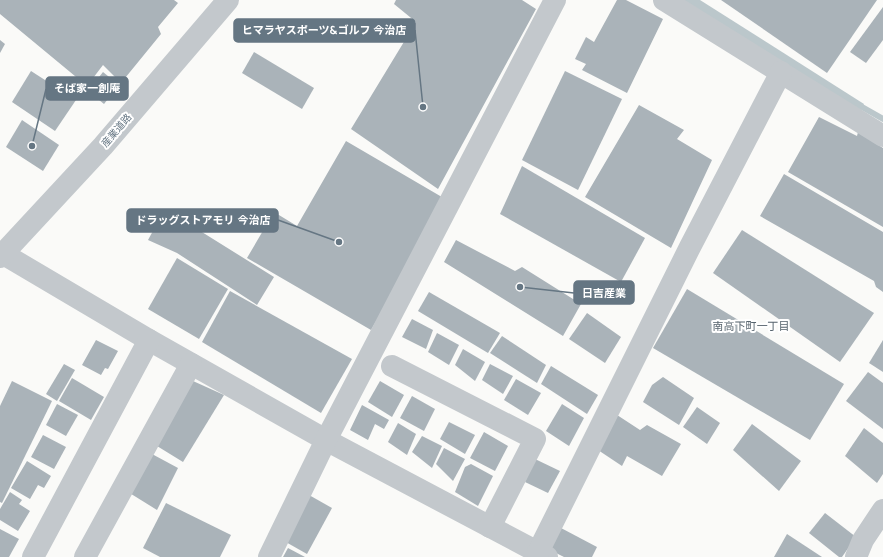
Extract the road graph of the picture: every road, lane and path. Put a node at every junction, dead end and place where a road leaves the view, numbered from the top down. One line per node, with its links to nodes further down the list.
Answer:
1 (228, 0): 6 (street, 産業道路)
2 (555, 0): 10 (street)
3 (664, 0): 4 (street)
4 (781, 72): 5 (street); 13 (street)
5 (883, 136)
6 (1, 255): 7 (street)
7 (149, 340): 8 (street); 14 (street)
8 (191, 364): 10 (street); 15 (street)
9 (392, 366): 12 (street)
10 (326, 440): 12 (street); 16 (street)
11 (883, 510): 17 (street)
12 (490, 527): 13 (street)
13 (543, 554)
14 (33, 557)
15 (85, 557)
16 (269, 557)
17 (856, 557)

